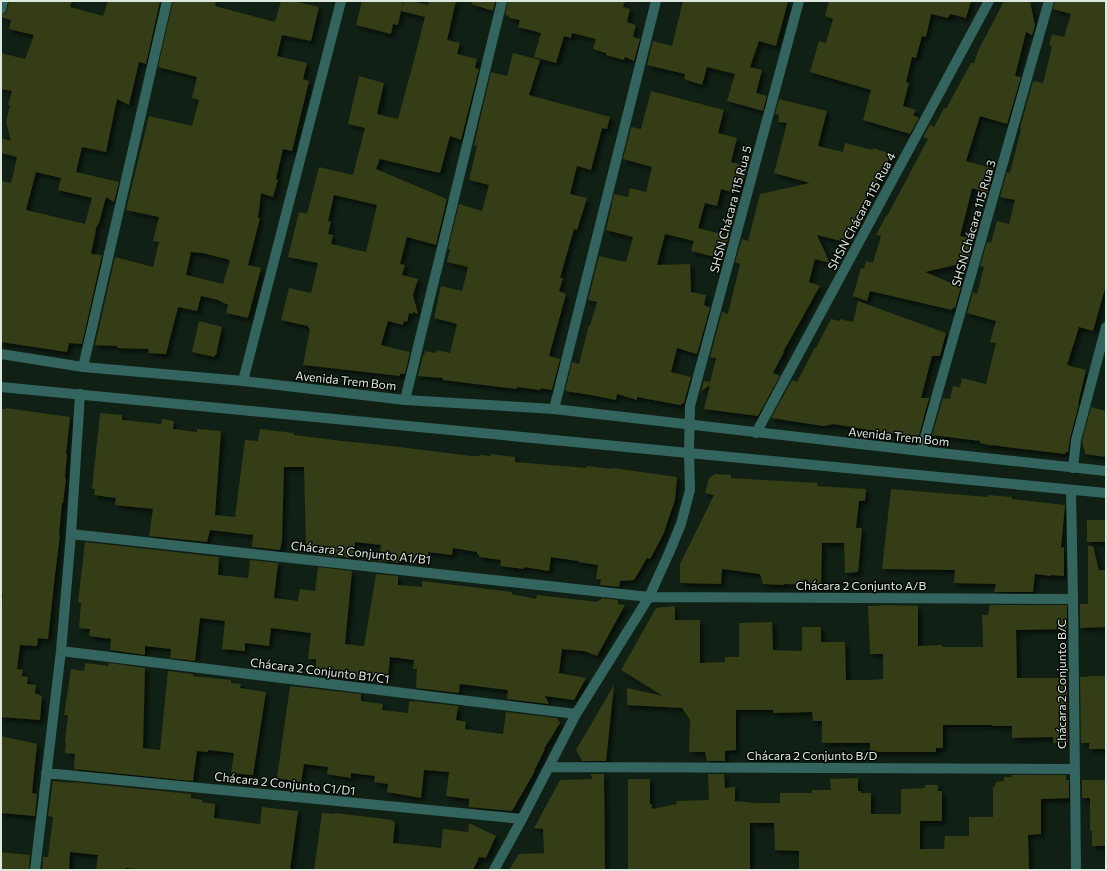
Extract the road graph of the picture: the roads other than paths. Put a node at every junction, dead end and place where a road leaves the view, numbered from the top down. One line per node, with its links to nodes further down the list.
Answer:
1 (3, 1): 9 (street)
2 (167, 1): 12 (street)
3 (342, 1): 13 (street)
4 (502, 1): 16 (street)
5 (656, 1): 17 (street)
6 (799, 1): 18 (street, SHSN Chácara 115 Rua 5)
7 (989, 1): 19 (street, SHSN Chácara 115 Rua 4)
8 (1049, 1): 20 (street, SHSN Chácara 115 Rua 3)
9 (1, 9)
10 (1106, 327): 22 (street)
11 (1, 354): 12 (street, Avenida Trem Bom)
12 (82, 367): 13 (street, Avenida Trem Bom)
13 (243, 381): 16 (street, Avenida Trem Bom)
14 (1, 387): 15 (street)
15 (80, 394): 21 (street); 26 (street)
16 (405, 400): 17 (street, Avenida Trem Bom)
17 (554, 410): 18 (street, Avenida Trem Bom)
18 (690, 424): 19 (street, Avenida Trem Bom); 21 (street)
19 (756, 433): 20 (street, Avenida Trem Bom)
20 (921, 451): 22 (street, Avenida Trem Bom)
21 (689, 452): 24 (street); 27 (street)
22 (1073, 468): 23 (street, Avenida Trem Bom)
23 (1106, 471)
24 (1071, 490): 25 (street); 28 (street, Chácara 2 Conjunto B/C)
25 (1106, 493)
26 (71, 534): 27 (street, Chácara 2 Conjunto A1/B1); 29 (street)
27 (649, 597): 28 (street, Chácara 2 Conjunto A/B); 30 (street)
28 (1073, 599): 32 (street, Chácara 2 Conjunto B/C)
29 (61, 651): 30 (street, Chácara 2 Conjunto B1/C1); 33 (street)
30 (576, 714): 31 (street)
31 (549, 767): 32 (street, Chácara 2 Conjunto B/D); 34 (street)
32 (1075, 769): 37 (street, Chácara 2 Conjunto B/C)
33 (46, 773): 34 (street, Chácara 2 Conjunto C1/D1); 35 (street)
34 (522, 819): 36 (street)
35 (35, 870)
36 (494, 870)
37 (1076, 870)

